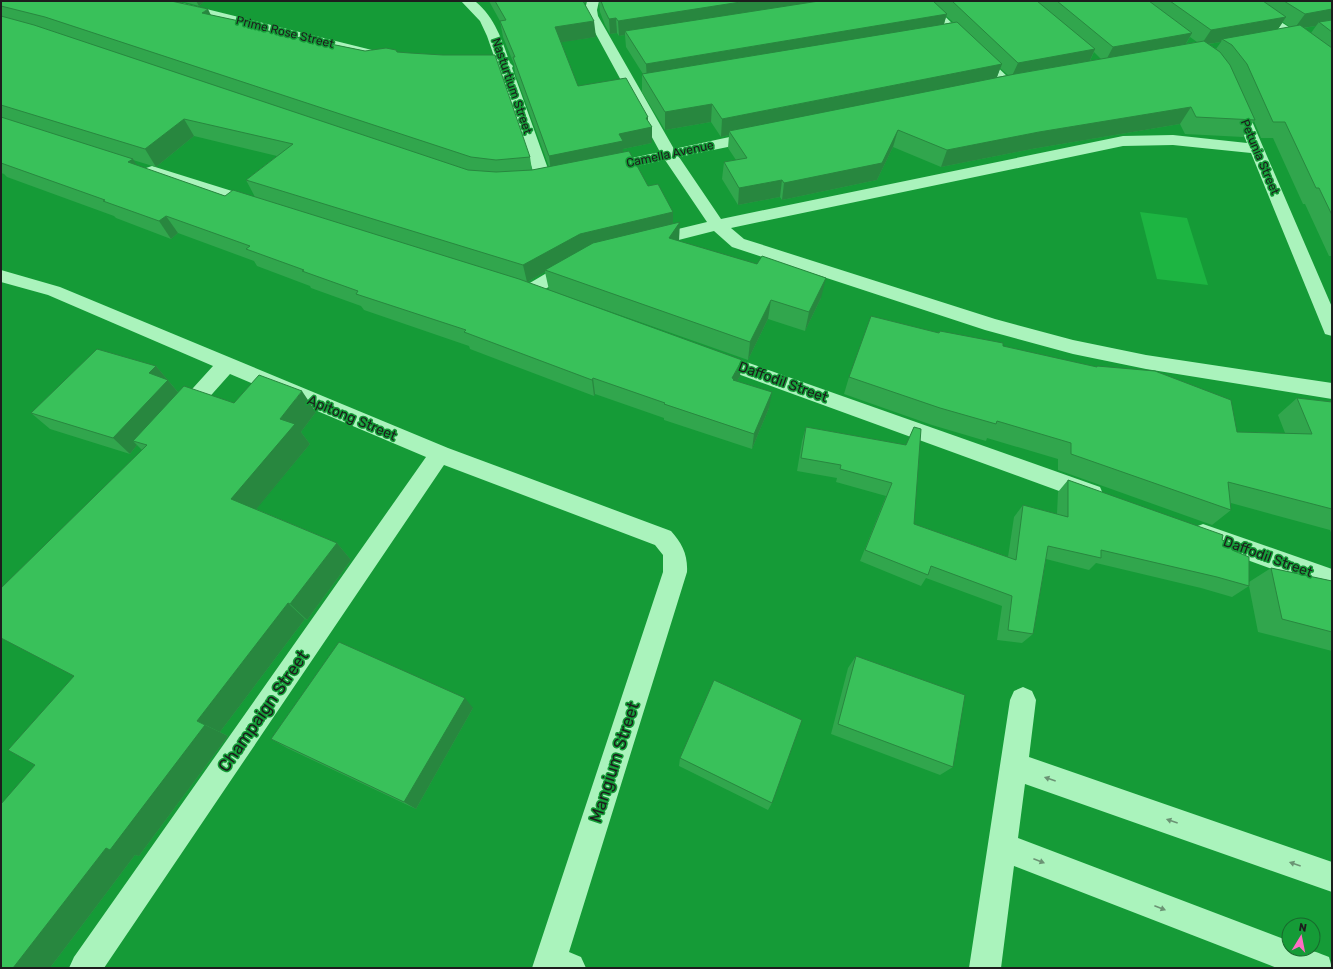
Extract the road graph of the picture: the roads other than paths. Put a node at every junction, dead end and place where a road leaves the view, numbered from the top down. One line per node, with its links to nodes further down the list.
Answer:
1 (159, 1): 7 (street, Prime Rose Street)
2 (212, 1): 7 (street)
3 (467, 1): 17 (street, Nasturtium Street)
4 (593, 1): 14 (street)
5 (922, 1): 9 (street)
6 (1239, 1): 10 (street)
7 (198, 10): 15 (street, Prime Rose Street)
8 (1312, 32): 10 (street)
9 (956, 33): 11 (street); 21 (street)
10 (1293, 35): 12 (street); 16 (street)
11 (940, 36)
12 (1269, 39)
13 (623, 41): 14 (street)
14 (608, 44): 23 (street)
15 (376, 55)
16 (1332, 64)
17 (506, 66): 18 (street); 30 (street, Nasturtium Street)
18 (454, 67)
19 (1022, 82): 21 (street)
20 (646, 85): 23 (street)
21 (1008, 85): 24 (street)
22 (1231, 87): 26 (street, Petunia Street)
23 (631, 88): 27 (street)
24 (992, 88)
25 (768, 133): 27 (street, Camella Avenue)
26 (1256, 149): 32 (street); 37 (street, Petunia Street)
27 (669, 154): 29 (street, Camella Avenue); 32 (street)
28 (137, 167): 31 (street)
29 (591, 170)
30 (560, 177)
31 (272, 210)
32 (717, 225): 33 (street); 40 (street)
33 (637, 244)
34 (588, 257): 36 (street)
35 (1, 276): 39 (street, Apitong Street)
36 (551, 299)
37 (1332, 329)
38 (694, 350): 43 (street, Daffodil Street)
39 (226, 365): 41 (street); 42 (street, Apitong Street)
40 (1332, 391)
41 (167, 430)
42 (440, 454): 45 (street, Apitong Street); 52 (street, Champaign Street)
43 (1107, 499)
44 (1189, 529): 46 (street, Daffodil Street)
45 (676, 554): 51 (street, Mangium Street)
46 (1332, 580)
47 (1023, 700): 48 (street)
48 (1014, 766): 49 (street); 50 (street, one-way to 48)
49 (1002, 847): 53 (street); 54 (street, one-way to 54)
50 (1332, 877)
51 (556, 965)
52 (85, 968)
53 (985, 968)
54 (1318, 968)

